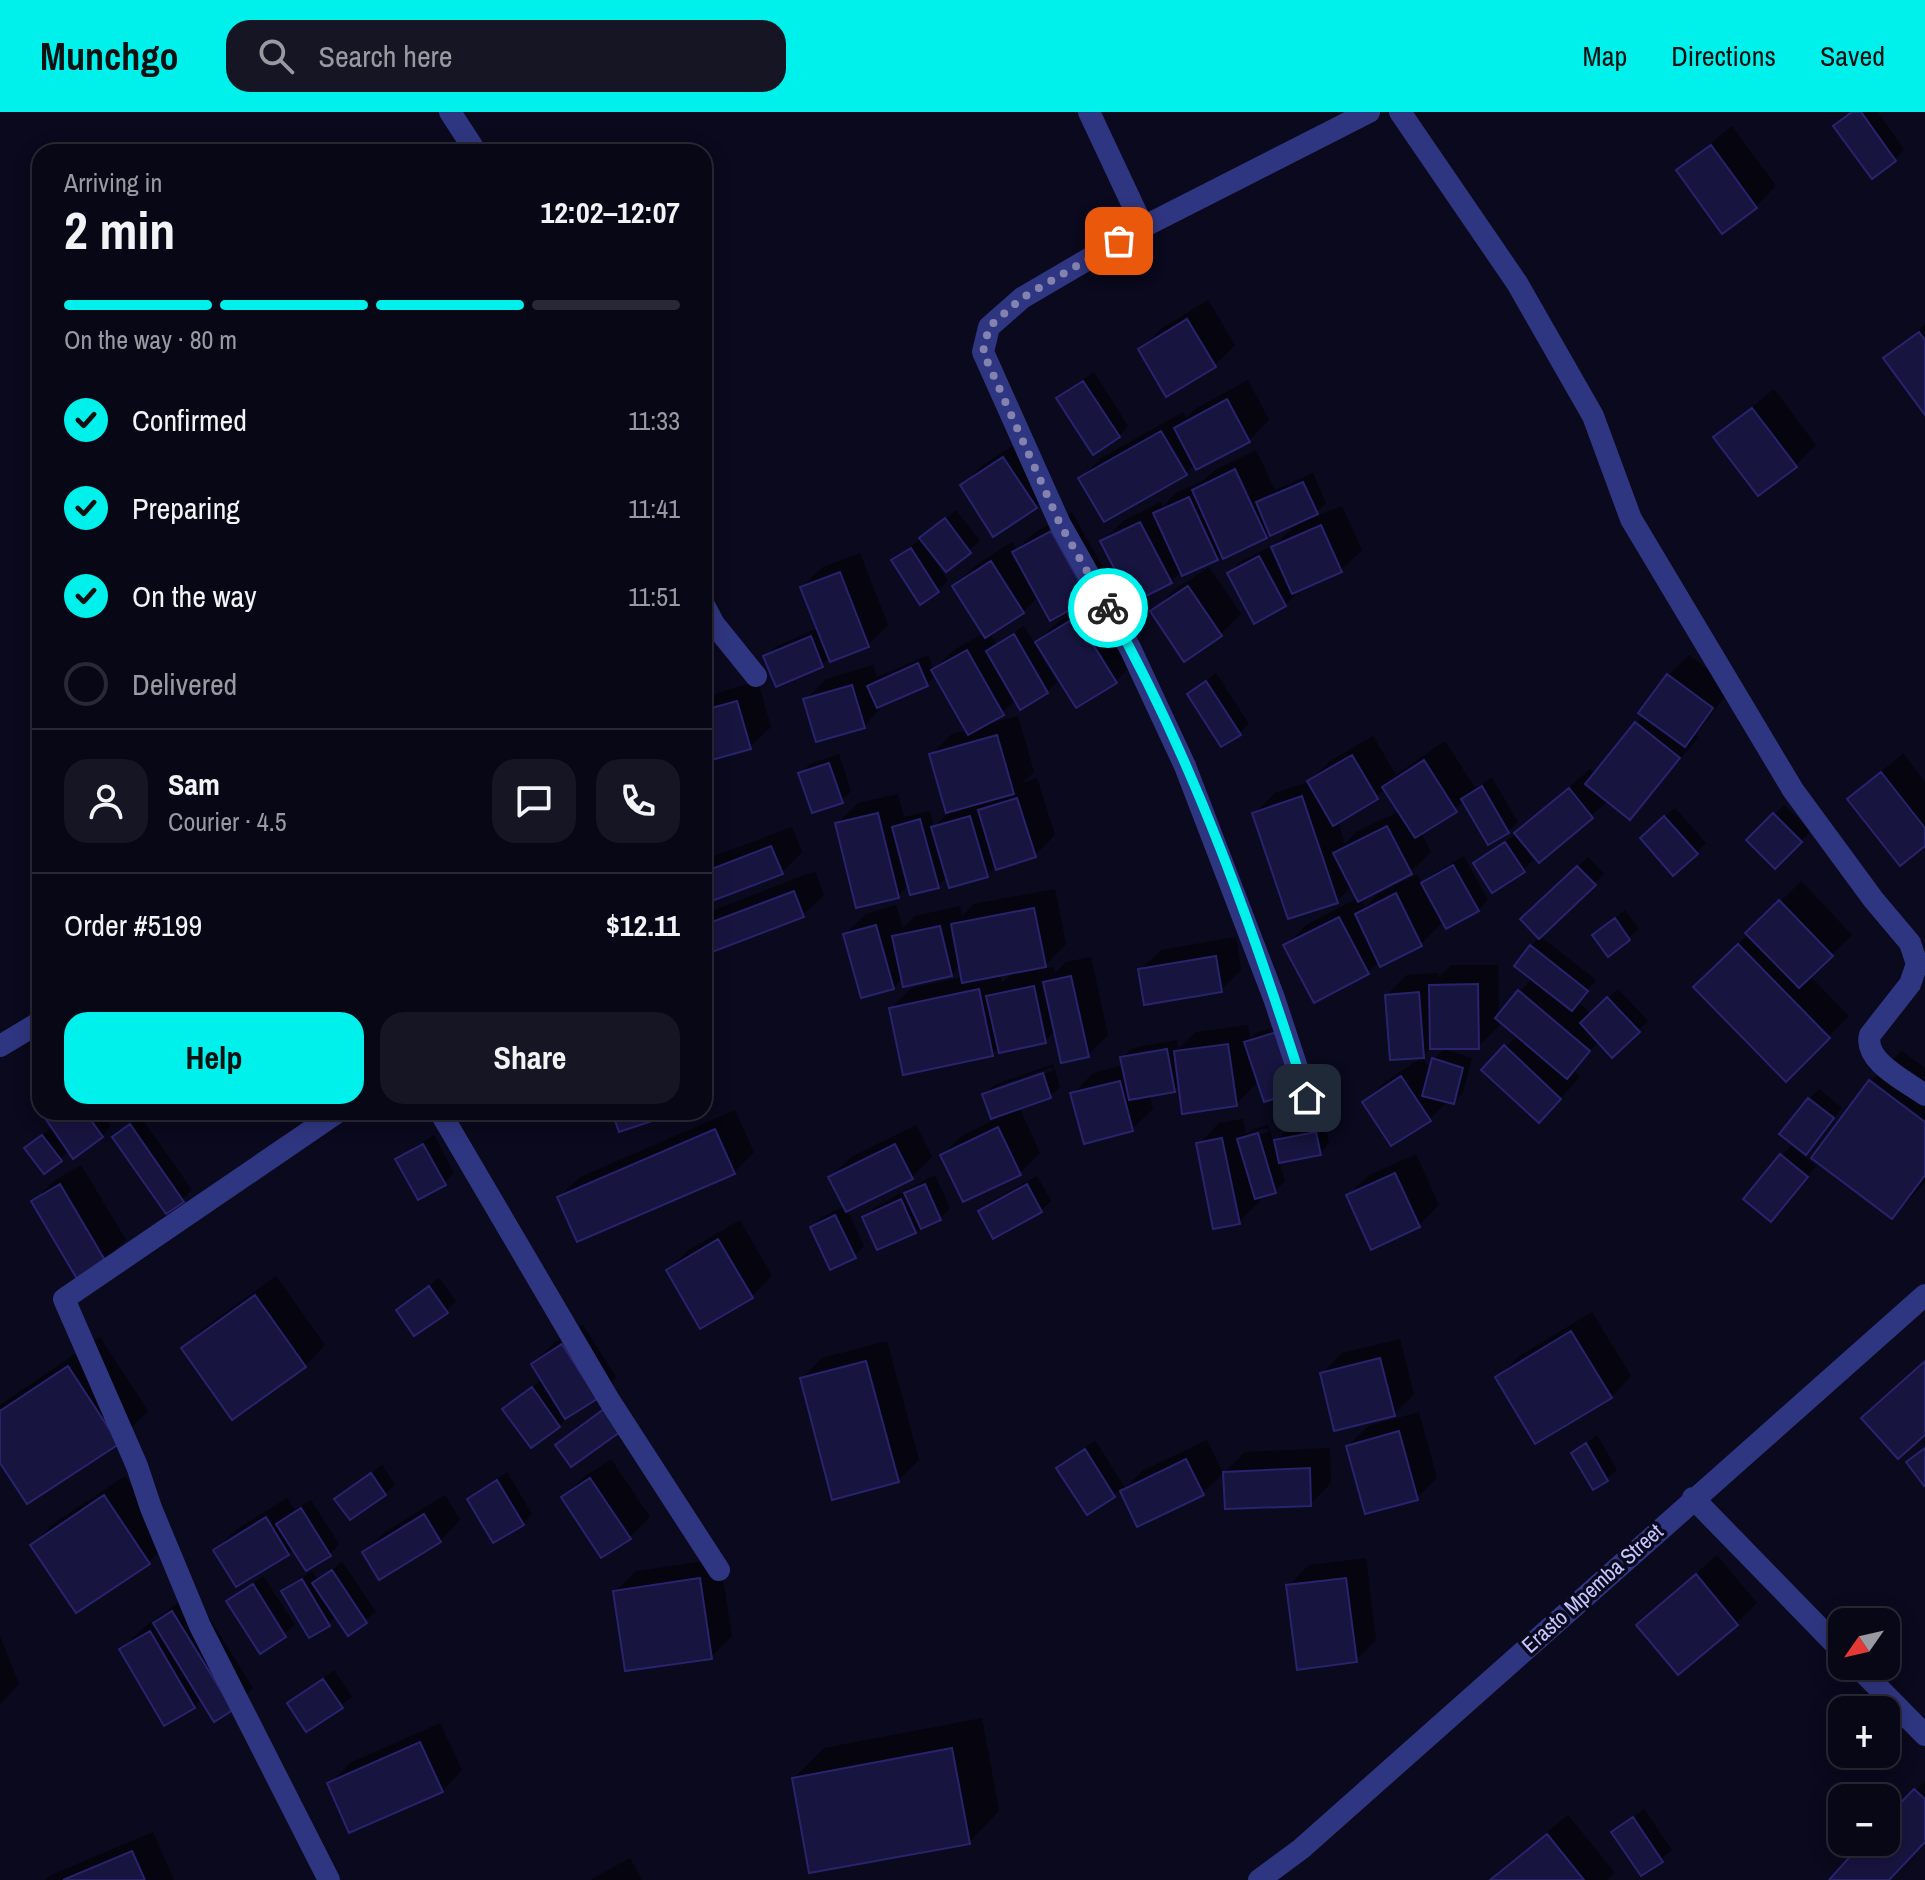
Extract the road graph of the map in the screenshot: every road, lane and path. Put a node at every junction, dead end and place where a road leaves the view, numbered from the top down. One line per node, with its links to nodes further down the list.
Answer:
1 (450, 112): 5 (street)
2 (1089, 112): 6 (street)
3 (1369, 112): 6 (street)
4 (1400, 112): 11 (street)
5 (471, 144)
6 (1143, 227): 12 (street)
7 (712, 620): 8 (street)
8 (756, 676)
9 (32, 1027): 10 (street)
10 (0, 1046)
11 (1925, 1095)
12 (1307, 1098)
13 (326, 1120): 21 (street)
14 (445, 1120): 17 (street)
15 (1925, 1295): 16 (street, Erasto Mpemba Street)
16 (1693, 1498): 18 (street); 22 (street, Erasto Mpemba Street)
17 (719, 1570)
18 (1828, 1637)
19 (1871, 1680): 20 (street)
20 (1925, 1735)
21 (329, 1880)
22 (1259, 1880)

